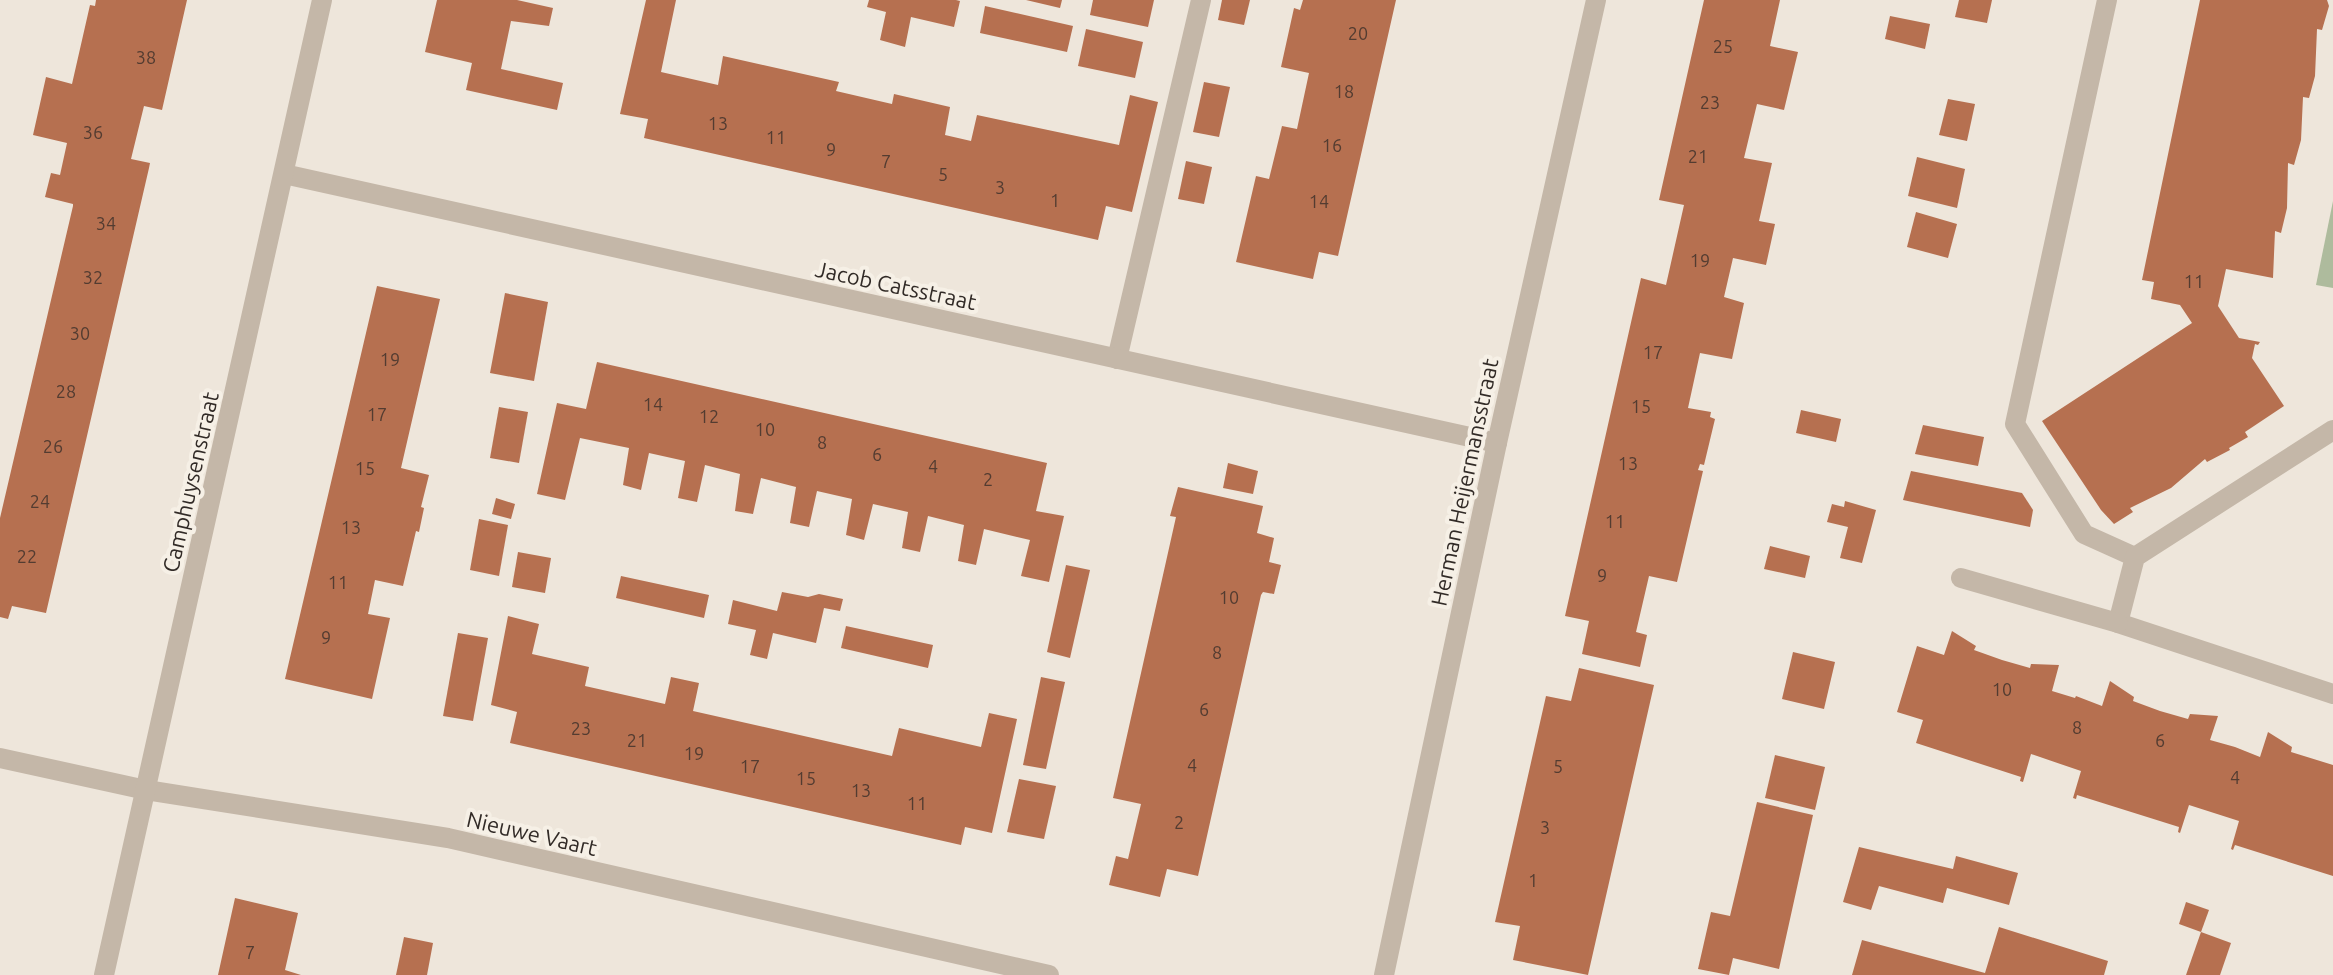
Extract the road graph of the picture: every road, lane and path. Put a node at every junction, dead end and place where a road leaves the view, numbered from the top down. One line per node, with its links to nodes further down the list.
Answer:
1 (322, 0): 5 (street, Camphuysenstraat)
2 (1201, 0): 6 (street)
3 (1596, 0): 8 (street, Herman Heijermansstraat)
4 (2107, 0): 9 (street)
5 (284, 174): 6 (street, Jacob Catsstraat); 14 (street, Camphuysenstraat)
6 (1117, 359): 8 (street, Jacob Catsstraat)
7 (2333, 430): 9 (street)
8 (1497, 443): 17 (street, Herman Heijermansstraat)
9 (2135, 557): 11 (street)
10 (1961, 578): 11 (street)
11 (2118, 623): 12 (street)
12 (2333, 694)
13 (0, 758): 14 (street, Nieuwe Vaart)
14 (146, 790): 15 (street, Camphuysenstraat); 16 (street, Nieuwe Vaart)
15 (104, 975)
16 (1049, 975)
17 (1384, 975)

